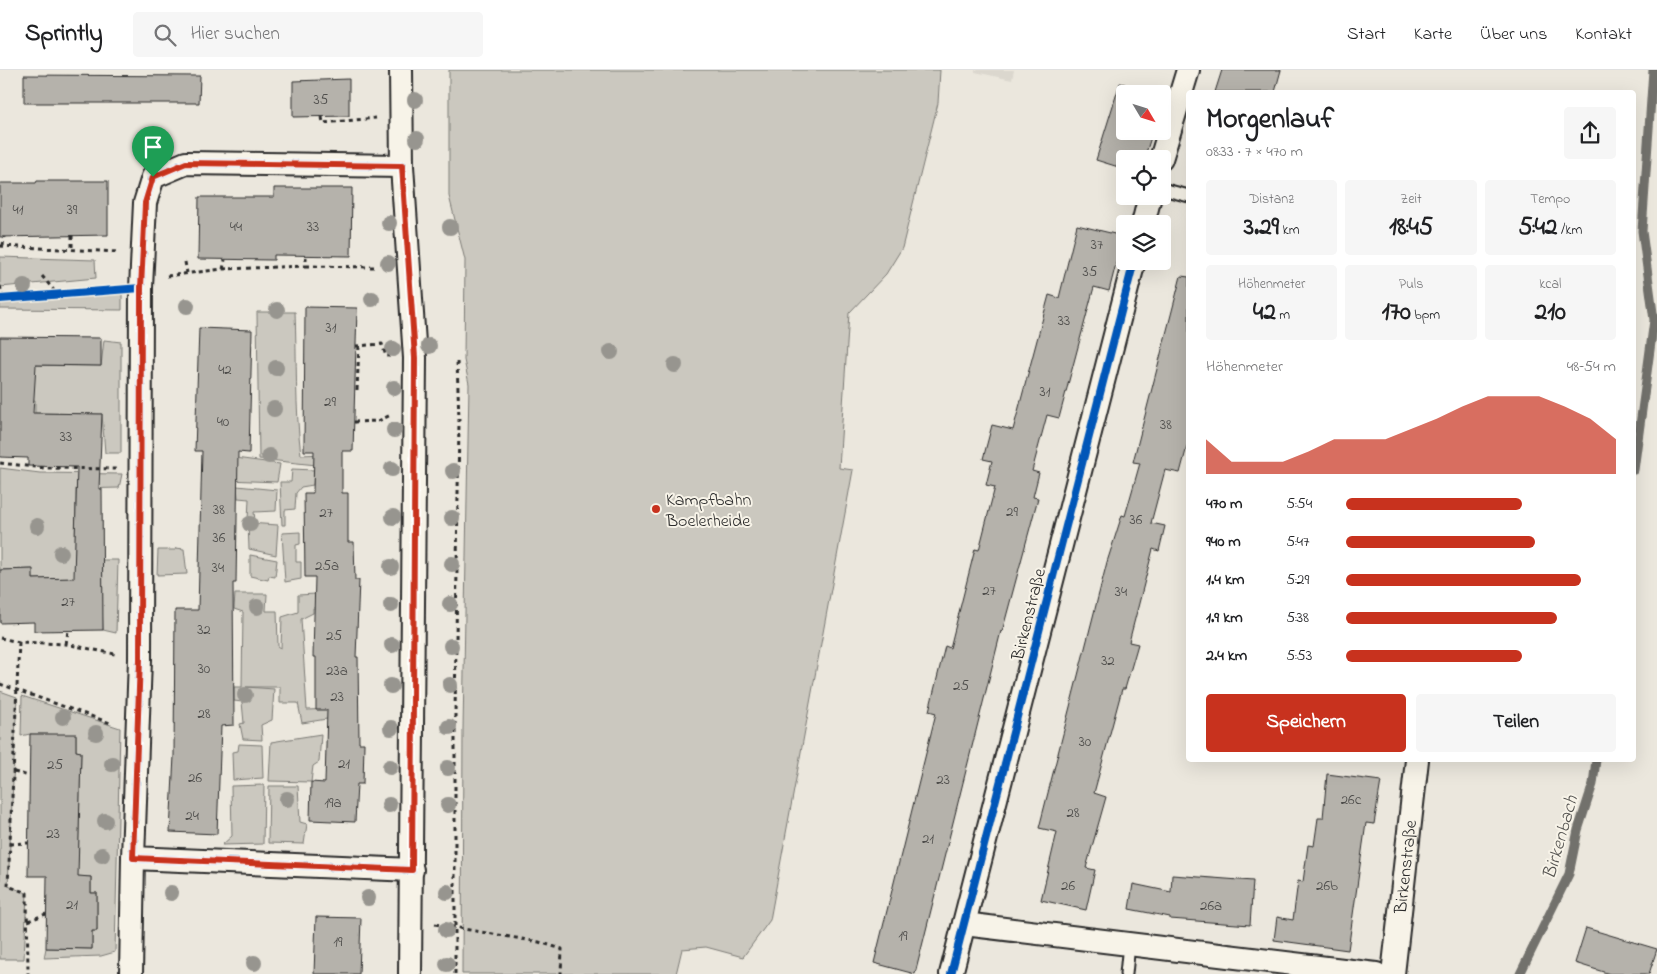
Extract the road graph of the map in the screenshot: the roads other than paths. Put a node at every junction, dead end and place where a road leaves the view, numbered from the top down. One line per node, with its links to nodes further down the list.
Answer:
1 (401, 70): 5 (street)
2 (1188, 70): 3 (street)
3 (1184, 101): 4 (street)
4 (1165, 150)
5 (402, 166): 10 (street); 11 (street)
6 (1171, 191): 7 (lane)
7 (1186, 195)
8 (1132, 270): 12 (street, Birkenstraße)
9 (1417, 762): 19 (street, Birkenstraße)
10 (133, 858): 11 (street); 14 (street)
11 (412, 870): 15 (street)
12 (964, 924): 13 (street); 16 (street, Birkenstraße)
13 (1129, 944): 17 (lane); 18 (street)
14 (131, 974)
15 (410, 974)
16 (951, 974)
17 (1126, 974)
18 (1376, 974)
19 (1392, 974)

